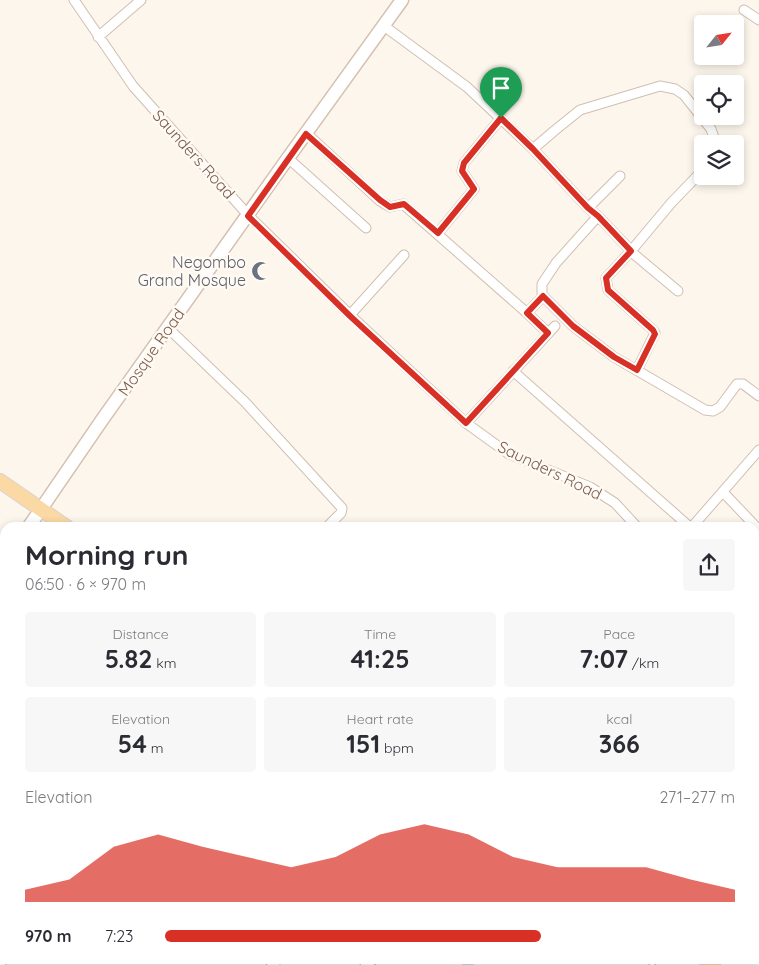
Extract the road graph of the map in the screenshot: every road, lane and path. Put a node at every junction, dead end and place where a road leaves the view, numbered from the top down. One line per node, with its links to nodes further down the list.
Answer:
1 (74, 0): 7 (street, Saunders Road)
2 (141, 0): 7 (street)
3 (402, 0): 6 (street, Mosque Road)
4 (744, 10): 5 (street)
5 (759, 20)
6 (384, 26): 8 (street); 9 (street, Mosque Road)
7 (98, 37): 16 (street, Saunders Road)
8 (501, 118): 11 (street); 19 (street)
9 (306, 134): 12 (street, Mosque Road); 19 (street)
10 (713, 135): 11 (street)
11 (533, 149): 15 (street)
12 (288, 158): 16 (street, Mosque Road); 18 (street)
13 (620, 176): 15 (street)
14 (694, 179): 20 (street)
15 (588, 208): 17 (street)
16 (248, 216): 25 (street, Saunders Road); 27 (street, Mosque Road)
17 (598, 216): 20 (street); 23 (street)
18 (366, 228)
19 (438, 233): 24 (street)
20 (631, 251): 22 (street); 29 (street)
21 (404, 255): 25 (street)
22 (678, 291)
23 (543, 296): 24 (street); 29 (street)
24 (527, 313): 28 (street)
25 (350, 316): 32 (street, Saunders Road)
26 (555, 326): 28 (street)
27 (168, 328): 36 (street, Mosque Road); 39 (street)
28 (548, 333): 30 (street)
29 (637, 370): 31 (street)
30 (513, 371): 32 (street); 41 (street)
31 (759, 396)
32 (466, 423): 40 (street, Saunders Road)
33 (759, 450): 35 (street)
34 (0, 481): 36 (main road)
35 (724, 492): 42 (street); 43 (street)
36 (40, 509): 37 (street, Mosque Road); 38 (main road)
37 (32, 522)
38 (59, 522)
39 (332, 522)
40 (632, 522)
41 (685, 522)
42 (697, 522)
43 (752, 522)

